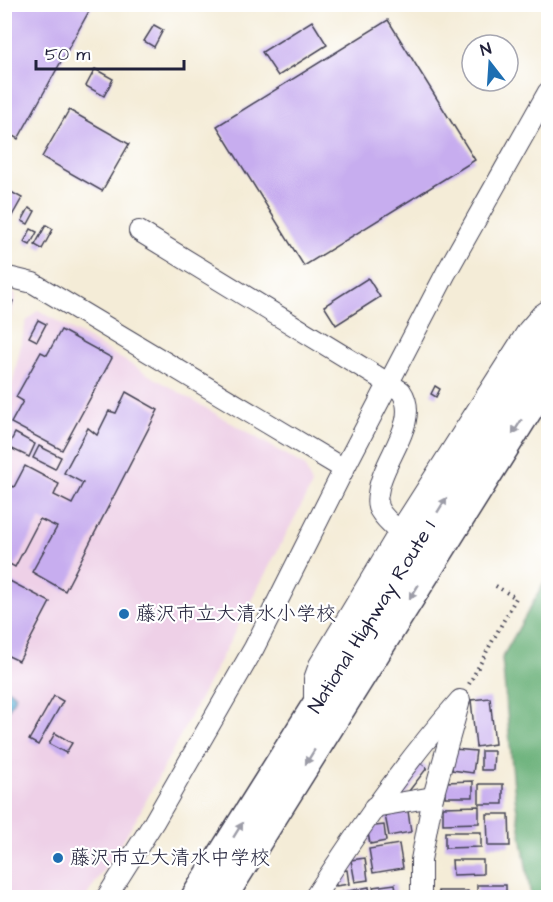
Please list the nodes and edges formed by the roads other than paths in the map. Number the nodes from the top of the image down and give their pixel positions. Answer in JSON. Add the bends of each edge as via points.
{"nodes":[{"id":1,"x":549,"y":92,"type":"edge"},
{"id":2,"x":139,"y":231,"type":"dead end"},
{"id":3,"x":4,"y":276,"type":"edge"},
{"id":4,"x":549,"y":310,"type":"edge"},
{"id":5,"x":549,"y":336,"type":"edge"},
{"id":6,"x":549,"y":378,"type":"edge"},
{"id":7,"x":344,"y":469,"type":"junction"},
{"id":8,"x":399,"y":531,"type":"junction"},
{"id":9,"x":314,"y":709,"type":"junction"},
{"id":10,"x":433,"y":797,"type":"junction"},
{"id":11,"x":374,"y":807,"type":"junction"},
{"id":12,"x":106,"y":897,"type":"edge"},
{"id":13,"x":195,"y":897,"type":"edge"},
{"id":14,"x":222,"y":897,"type":"edge"},
{"id":15,"x":314,"y":897,"type":"edge"},
{"id":16,"x":421,"y":897,"type":"edge"}],
"edges":[{"from":1,"to":7,"type":"street","via":[[446,273]]},
{"from":2,"to":8,"type":"street","via":[[401,391],[407,400],[408,420],[382,475],[376,504]]},
{"from":3,"to":7,"type":"street","via":[[33,283]]},
{"from":4,"to":8,"type":"street","via":[[528,330]]},
{"from":9,"to":5,"type":"highway","name":"National Highway Route 1","one_way":true},
{"from":6,"to":14,"type":"highway","name":"National Highway Route 1","one_way":true},
{"from":7,"to":12,"type":"street","via":[[254,648]]},
{"from":8,"to":9,"type":"street","via":[[319,665],[314,679]]},
{"from":13,"to":9,"type":"highway","name":"National Highway Route 1","one_way":true},
{"from":10,"to":11,"type":"street"},
{"from":10,"to":11,"type":"street","via":[[460,700]]},
{"from":10,"to":16,"type":"street","via":[[421,860]]},
{"from":11,"to":15,"type":"street"}]}
